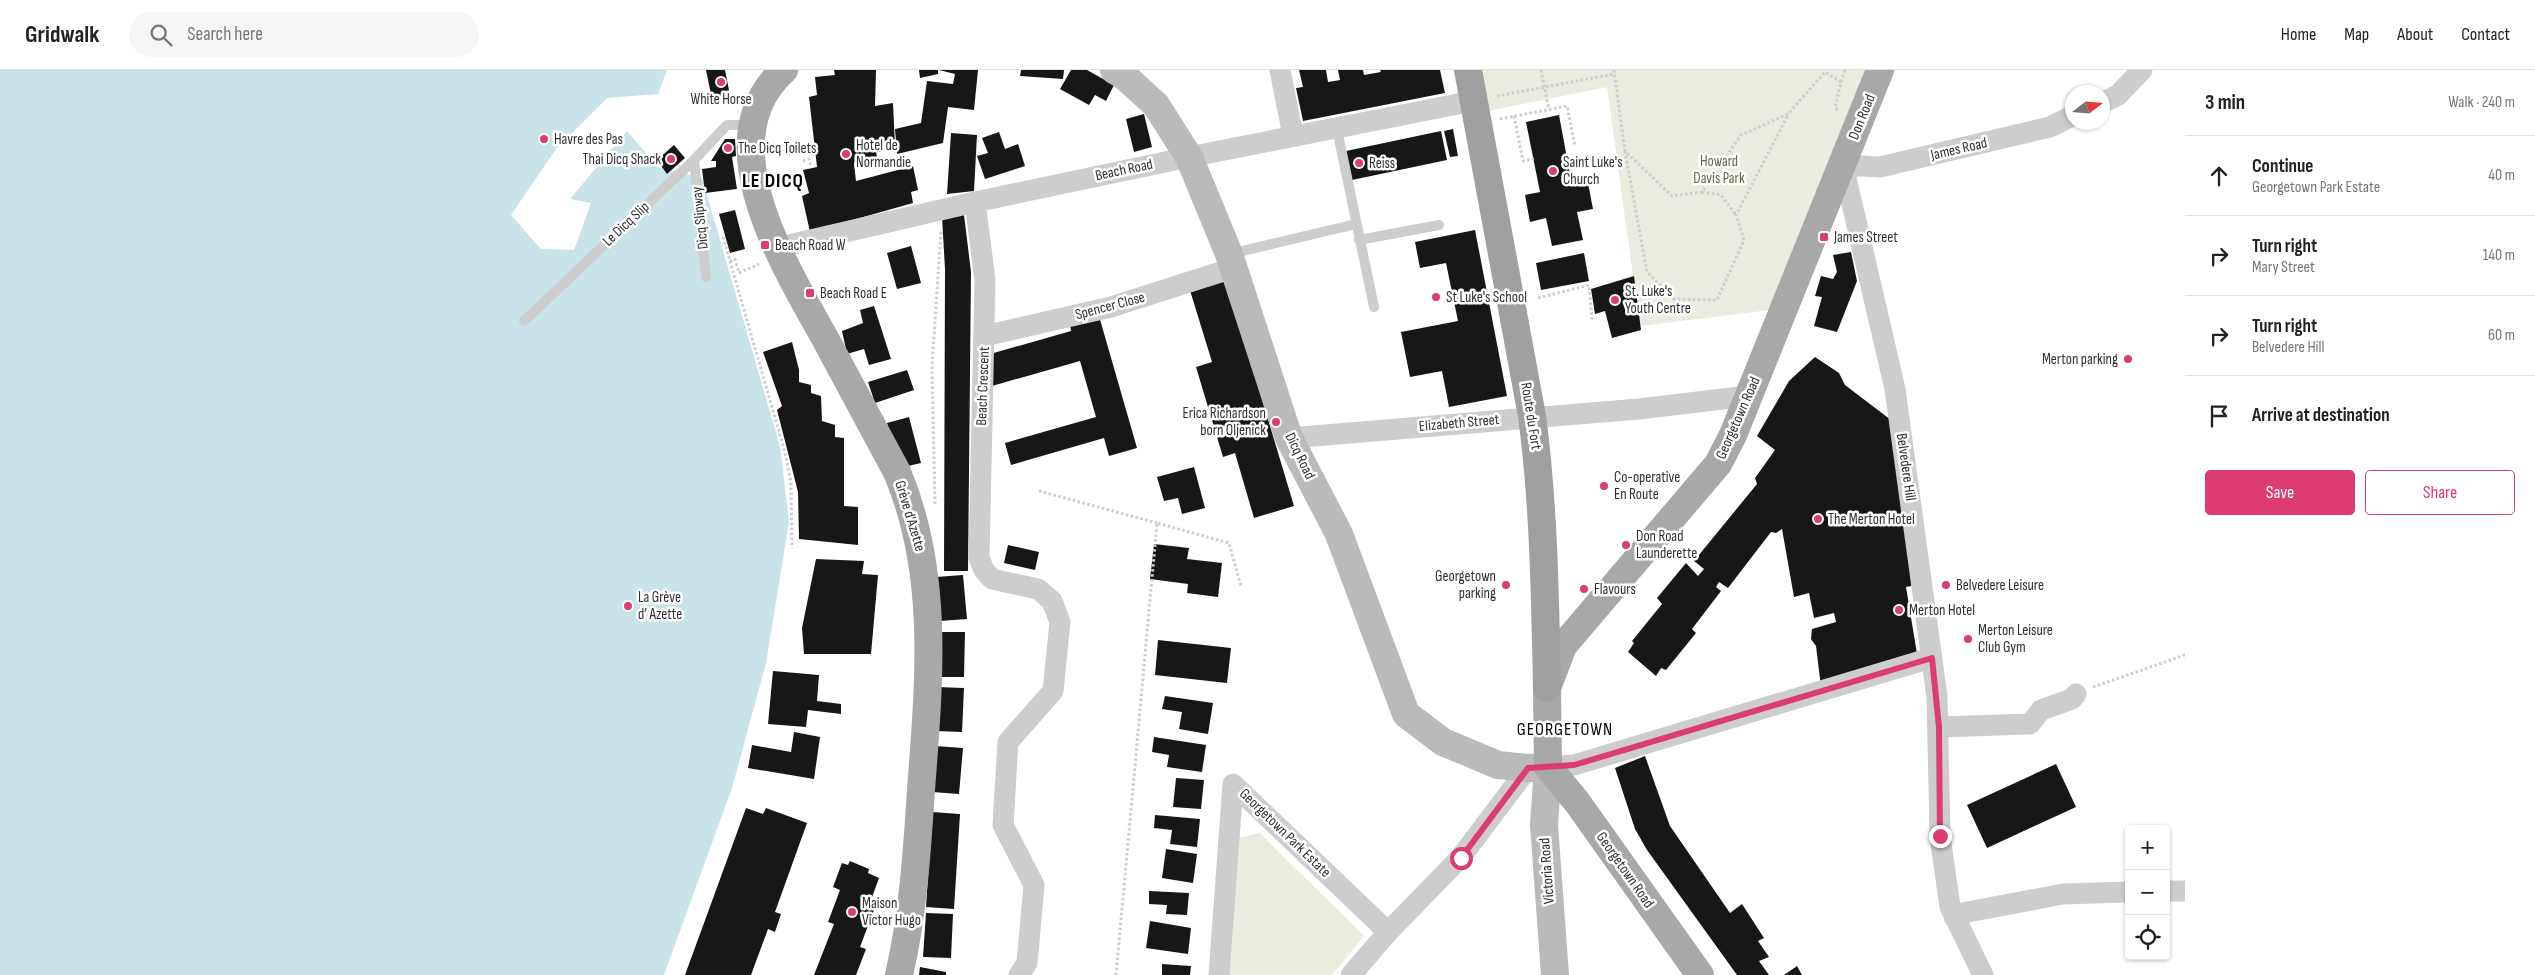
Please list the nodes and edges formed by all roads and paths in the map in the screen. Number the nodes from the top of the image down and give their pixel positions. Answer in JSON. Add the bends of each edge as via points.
{"nodes":[{"id":1,"x":784,"y":70,"type":"edge"},
{"id":2,"x":1114,"y":70,"type":"edge"},
{"id":3,"x":1280,"y":70,"type":"edge"},
{"id":4,"x":1468,"y":70,"type":"edge"},
{"id":5,"x":1541,"y":70,"type":"edge"},
{"id":6,"x":1845,"y":70,"type":"edge"},
{"id":7,"x":1880,"y":70,"type":"edge"},
{"id":8,"x":2142,"y":70,"type":"edge"},
{"id":9,"x":1825,"y":71,"type":"edge"},
{"id":10,"x":1614,"y":72,"type":"edge"},
{"id":11,"x":1841,"y":82,"type":"junction"},
{"id":12,"x":1545,"y":87,"type":"junction"},
{"id":13,"x":2110,"y":98,"type":"edge"},
{"id":14,"x":1473,"y":101,"type":"junction"},
{"id":15,"x":1549,"y":110,"type":"junction"},
{"id":16,"x":1788,"y":114,"type":"junction"},
{"id":17,"x":1514,"y":116,"type":"junction"},
{"id":18,"x":1499,"y":119,"type":"dead end"},
{"id":19,"x":2065,"y":120,"type":"edge"},
{"id":20,"x":1861,"y":121,"type":"junction"},
{"id":21,"x":739,"y":125,"type":"junction"},
{"id":22,"x":1337,"y":129,"type":"junction"},
{"id":23,"x":1293,"y":136,"type":"junction"},
{"id":24,"x":1575,"y":146,"type":"dead end"},
{"id":25,"x":1625,"y":150,"type":"junction"},
{"id":26,"x":1189,"y":157,"type":"junction"},
{"id":27,"x":1534,"y":159,"type":"dead end"},
{"id":28,"x":694,"y":160,"type":"junction"},
{"id":29,"x":803,"y":162,"type":"dead end"},
{"id":30,"x":1843,"y":165,"type":"junction"},
{"id":31,"x":811,"y":168,"type":"dead end"},
{"id":32,"x":1702,"y":192,"type":"junction"},
{"id":33,"x":975,"y":202,"type":"junction"},
{"id":34,"x":940,"y":210,"type":"junction"},
{"id":35,"x":1736,"y":215,"type":"junction"},
{"id":36,"x":1356,"y":224,"type":"junction"},
{"id":37,"x":1439,"y":225,"type":"dead end"},
{"id":38,"x":723,"y":237,"type":"dead end"},
{"id":39,"x":1359,"y":240,"type":"junction"},
{"id":40,"x":778,"y":251,"type":"junction"},
{"id":41,"x":730,"y":261,"type":"junction"},
{"id":42,"x":1231,"y":261,"type":"junction"},
{"id":43,"x":706,"y":277,"type":"dead end"},
{"id":44,"x":1538,"y":298,"type":"dead end"},
{"id":45,"x":1374,"y":307,"type":"dead end"},
{"id":46,"x":1592,"y":320,"type":"dead end"},
{"id":47,"x":524,"y":321,"type":"dead end"},
{"id":48,"x":984,"y":336,"type":"junction"},
{"id":49,"x":1748,"y":396,"type":"junction"},
{"id":50,"x":1532,"y":416,"type":"junction"},
{"id":51,"x":1289,"y":438,"type":"junction"},
{"id":52,"x":1039,"y":491,"type":"dead end"},
{"id":53,"x":935,"y":511,"type":"dead end"},
{"id":54,"x":1157,"y":523,"type":"junction"},
{"id":55,"x":792,"y":548,"type":"dead end"},
{"id":56,"x":1241,"y":586,"type":"dead end"},
{"id":57,"x":2185,"y":654,"type":"edge"},
{"id":58,"x":1932,"y":658,"type":"junction"},
{"id":59,"x":1547,"y":688,"type":"junction"},
{"id":60,"x":2076,"y":694,"type":"joint"},
{"id":61,"x":1939,"y":727,"type":"junction"},
{"id":62,"x":1538,"y":768,"type":"junction"},
{"id":63,"x":2170,"y":891,"type":"edge"},
{"id":64,"x":2185,"y":891,"type":"edge"},
{"id":65,"x":2125,"y":892,"type":"edge"},
{"id":66,"x":1954,"y":917,"type":"junction"},
{"id":67,"x":1388,"y":932,"type":"junction"},
{"id":68,"x":899,"y":975,"type":"edge"},
{"id":69,"x":1019,"y":975,"type":"edge"},
{"id":70,"x":1116,"y":975,"type":"edge"},
{"id":71,"x":1219,"y":975,"type":"edge"},
{"id":72,"x":1351,"y":975,"type":"edge"},
{"id":73,"x":1555,"y":975,"type":"edge"},
{"id":74,"x":1700,"y":975,"type":"edge"},
{"id":75,"x":1983,"y":975,"type":"edge"}],
"edges":[{"from":1,"to":21,"type":"main road","name":"Grève d'Azette"},
{"from":2,"to":26,"type":"main road","name":"Dicq Road","via":[[1156,105]]},
{"from":3,"to":23,"type":"street"},
{"from":4,"to":14,"type":"highway","name":"Route du Fort"},
{"from":5,"to":12,"type":"path"},
{"from":6,"to":11,"type":"path"},
{"from":7,"to":20,"type":"main road","name":"Don Road"},
{"from":8,"to":13,"type":"street","via":[[2118,95]]},
{"from":9,"to":11,"type":"path"},
{"from":9,"to":16,"type":"path"},
{"from":10,"to":12,"type":"path"},
{"from":10,"to":25,"type":"path"},
{"from":11,"to":20,"type":"path","via":[[1836,108]]},
{"from":12,"to":14,"type":"path"},
{"from":12,"to":15,"type":"path"},
{"from":14,"to":22,"type":"street","name":"Beach Road"},
{"from":14,"to":50,"type":"highway","name":"Route du Fort"},
{"from":15,"to":17,"type":"path"},
{"from":15,"to":24,"type":"path","via":[[1567,106]]},
{"from":16,"to":32,"type":"path","via":[[1741,135]]},
{"from":16,"to":35,"type":"path"},
{"from":17,"to":18,"type":"path"},
{"from":17,"to":27,"type":"path","via":[[1522,161]]},
{"from":19,"to":30,"type":"street","name":"James Road","via":[[2050,127],[1880,168]]},
{"from":20,"to":30,"type":"main road","name":"Don Road"},
{"from":21,"to":28,"type":"lane","name":"Le Dicq Slip"},
{"from":21,"to":40,"type":"main road","name":"Grève d'Azette","via":[[751,162],[756,192]]},
{"from":22,"to":23,"type":"street","name":"Beach Road"},
{"from":22,"to":36,"type":"lane"},
{"from":23,"to":26,"type":"street","name":"Beach Road"},
{"from":25,"to":32,"type":"path","via":[[1672,196]]},
{"from":25,"to":35,"type":"path","via":[[1647,272],[1674,299],[1716,300],[1744,240]]},
{"from":26,"to":33,"type":"street","name":"Beach Road"},
{"from":26,"to":42,"type":"main road","name":"Dicq Road"},
{"from":28,"to":43,"type":"lane","name":"Dicq Slipway"},
{"from":28,"to":47,"type":"lane","name":"Le Dicq Slip"},
{"from":29,"to":31,"type":"path","via":[[809,160]]},
{"from":30,"to":49,"type":"main road","name":"Georgetown Road"},
{"from":30,"to":58,"type":"street","name":"Belvedere Hill","via":[[1895,389]]},
{"from":32,"to":35,"type":"path","via":[[1721,195]]},
{"from":33,"to":34,"type":"street","name":"Beach Road"},
{"from":33,"to":48,"type":"street","name":"Beach Crescent","via":[[986,280]]},
{"from":34,"to":40,"type":"street","name":"Beach Road"},
{"from":34,"to":53,"type":"path","via":[[942,220],[932,366]]},
{"from":36,"to":39,"type":"lane"},
{"from":36,"to":42,"type":"lane"},
{"from":37,"to":39,"type":"lane"},
{"from":38,"to":41,"type":"path"},
{"from":39,"to":45,"type":"lane"},
{"from":40,"to":41,"type":"path","via":[[739,273],[735,259]]},
{"from":40,"to":68,"type":"main road","name":"Grève d'Azette","via":[[897,472],[908,498],[924,563],[930,664],[910,917]]},
{"from":41,"to":55,"type":"path","via":[[785,452],[791,482]]},
{"from":42,"to":48,"type":"street","name":"Spencer Close","via":[[1112,307]]},
{"from":42,"to":51,"type":"main road","name":"Dicq Road"},
{"from":44,"to":46,"type":"path","via":[[1589,285]]},
{"from":48,"to":69,"type":"street","name":"Beach Crescent","via":[[979,558],[992,579],[1038,590],[1052,601],[1060,622],[1053,691],[1008,742],[1003,825],[1034,885],[1027,963]]},
{"from":49,"to":50,"type":"street","name":"Elizabeth Street"},
{"from":49,"to":59,"type":"main road","name":"Georgetown Road","via":[[1718,464],[1563,646]]},
{"from":50,"to":51,"type":"street","name":"Elizabeth Street"},
{"from":50,"to":59,"type":"highway","name":"Route du Fort","via":[[1542,509]]},
{"from":51,"to":62,"type":"main road","name":"Dicq Road","via":[[1339,534],[1406,714],[1443,742],[1498,765]]},
{"from":52,"to":54,"type":"path"},
{"from":54,"to":56,"type":"path","via":[[1229,543]]},
{"from":54,"to":70,"type":"path"},
{"from":57,"to":60,"type":"path"},
{"from":58,"to":61,"type":"street","name":"Belvedere Hill"},
{"from":58,"to":62,"type":"street","via":[[1574,765]]},
{"from":59,"to":62,"type":"main road","name":"Route du Fort"},
{"from":60,"to":61,"type":"street","via":[[2072,699],[2041,710],[2030,724]]},
{"from":61,"to":66,"type":"street","name":"Belvedere Hill","via":[[1940,836]]},
{"from":62,"to":67,"type":"street","via":[[1461,858]]},
{"from":62,"to":73,"type":"main road","name":"Victoria Road"},
{"from":62,"to":74,"type":"main road","name":"Georgetown Road","via":[[1577,802]]},
{"from":63,"to":64,"type":"street"},
{"from":65,"to":66,"type":"street","via":[[2063,894]]},
{"from":66,"to":75,"type":"street","name":"Belvedere Hill"},
{"from":67,"to":71,"type":"street","name":"Georgetown Park Estate","via":[[1233,784]]},
{"from":67,"to":72,"type":"street"}]}
